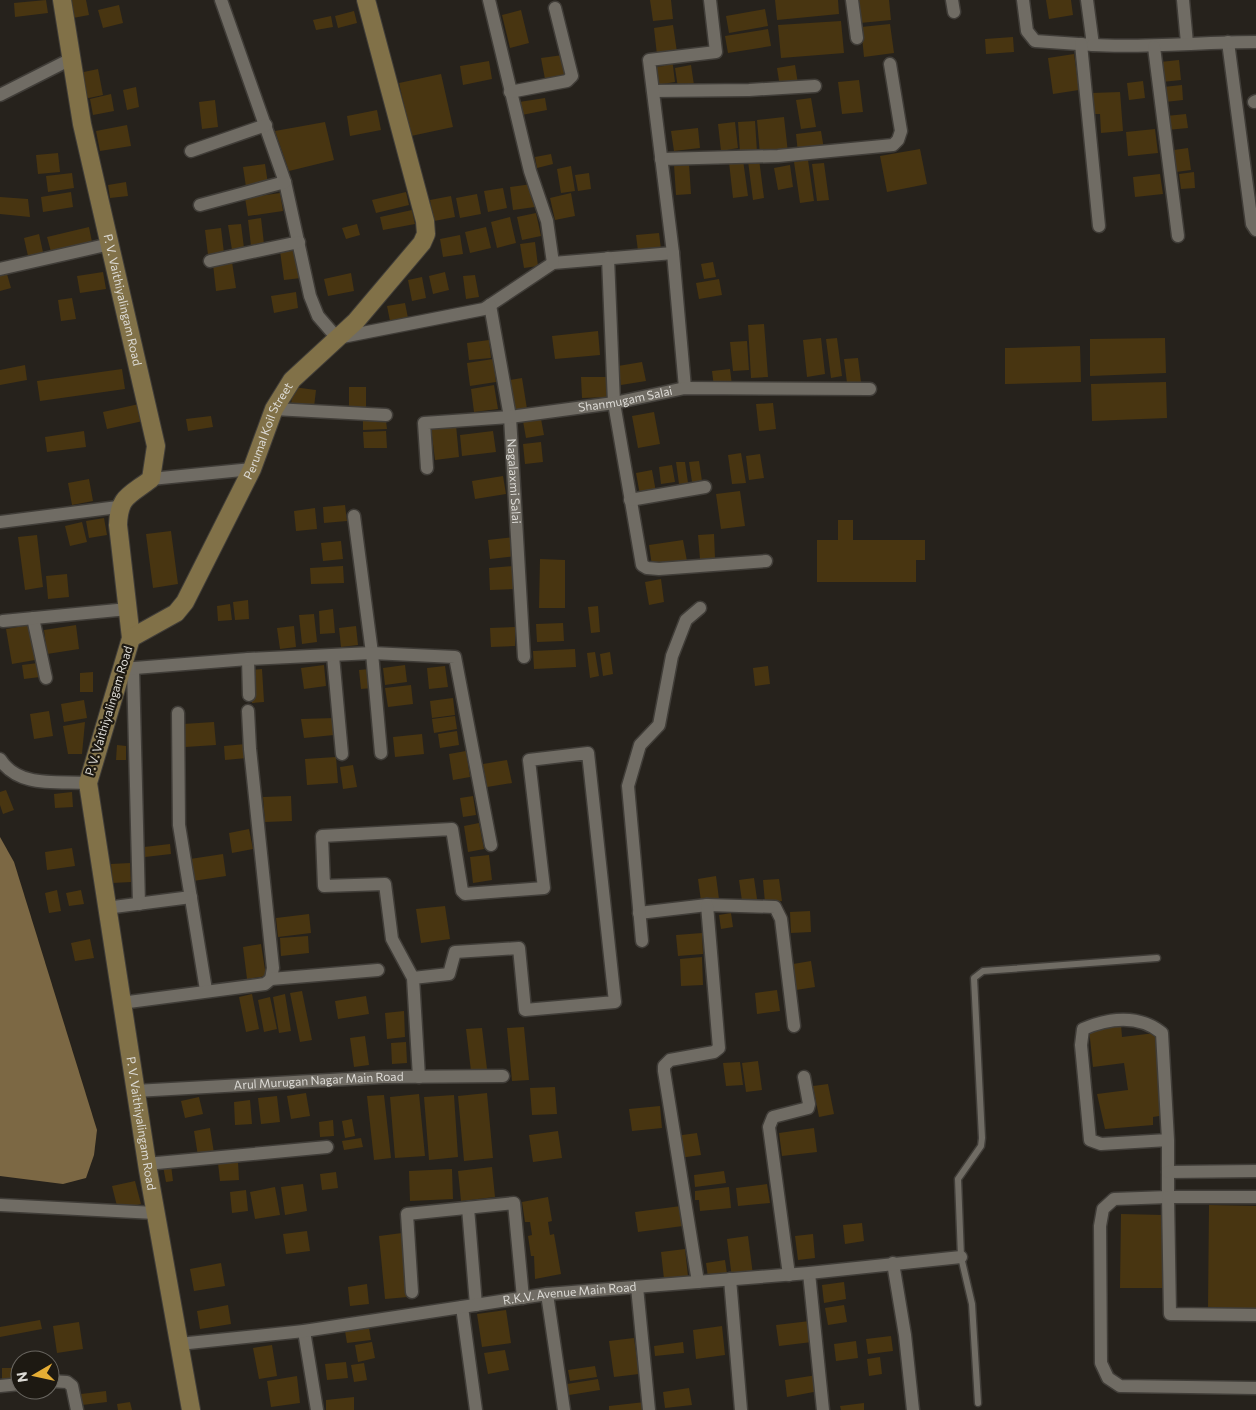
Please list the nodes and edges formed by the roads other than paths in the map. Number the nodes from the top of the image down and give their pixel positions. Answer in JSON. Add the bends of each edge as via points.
{"nodes":[{"id":1,"x":62,"y":0,"type":"edge"},
{"id":2,"x":222,"y":0,"type":"edge"},
{"id":3,"x":366,"y":0,"type":"edge"},
{"id":4,"x":489,"y":0,"type":"edge"},
{"id":5,"x":710,"y":0,"type":"edge"},
{"id":6,"x":852,"y":0,"type":"edge"},
{"id":7,"x":1023,"y":0,"type":"edge"},
{"id":8,"x":1087,"y":0,"type":"edge"},
{"id":9,"x":1182,"y":0,"type":"edge"},
{"id":10,"x":555,"y":8,"type":"dead end"},
{"id":11,"x":857,"y":38,"type":"dead end"},
{"id":12,"x":1228,"y":42,"type":"junction"},
{"id":13,"x":1256,"y":42,"type":"edge"},
{"id":14,"x":1187,"y":44,"type":"junction"},
{"id":15,"x":1087,"y":45,"type":"junction"},
{"id":16,"x":1154,"y":47,"type":"junction"},
{"id":17,"x":71,"y":59,"type":"junction"},
{"id":18,"x":890,"y":64,"type":"dead end"},
{"id":19,"x":815,"y":86,"type":"dead end"},
{"id":20,"x":653,"y":91,"type":"junction"},
{"id":21,"x":510,"y":92,"type":"junction"},
{"id":22,"x":0,"y":95,"type":"edge"},
{"id":23,"x":266,"y":125,"type":"junction"},
{"id":24,"x":191,"y":150,"type":"dead end"},
{"id":25,"x":661,"y":159,"type":"junction"},
{"id":26,"x":285,"y":182,"type":"junction"},
{"id":27,"x":200,"y":205,"type":"dead end"},
{"id":28,"x":1099,"y":226,"type":"dead end"},
{"id":29,"x":1256,"y":230,"type":"edge"},
{"id":30,"x":1178,"y":236,"type":"dead end"},
{"id":31,"x":299,"y":242,"type":"junction"},
{"id":32,"x":110,"y":244,"type":"junction"},
{"id":33,"x":673,"y":253,"type":"junction"},
{"id":34,"x":608,"y":258,"type":"junction"},
{"id":35,"x":210,"y":261,"type":"dead end"},
{"id":36,"x":554,"y":263,"type":"junction"},
{"id":37,"x":0,"y":269,"type":"edge"},
{"id":38,"x":490,"y":305,"type":"junction"},
{"id":39,"x":337,"y":338,"type":"junction"},
{"id":40,"x":685,"y":388,"type":"junction"},
{"id":41,"x":870,"y":389,"type":"dead end"},
{"id":42,"x":614,"y":403,"type":"junction"},
{"id":43,"x":274,"y":409,"type":"junction"},
{"id":44,"x":386,"y":415,"type":"dead end"},
{"id":45,"x":510,"y":417,"type":"junction"},
{"id":46,"x":428,"y":468,"type":"dead end"},
{"id":47,"x":252,"y":469,"type":"junction"},
{"id":48,"x":151,"y":479,"type":"junction"},
{"id":49,"x":705,"y":487,"type":"dead end"},
{"id":50,"x":630,"y":500,"type":"junction"},
{"id":51,"x":118,"y":507,"type":"junction"},
{"id":52,"x":354,"y":516,"type":"dead end"},
{"id":53,"x":0,"y":522,"type":"edge"},
{"id":54,"x":766,"y":561,"type":"dead end"},
{"id":55,"x":700,"y":608,"type":"dead end"},
{"id":56,"x":128,"y":610,"type":"junction"},
{"id":57,"x":33,"y":618,"type":"junction"},
{"id":58,"x":3,"y":621,"type":"dead end"},
{"id":59,"x":131,"y":638,"type":"junction"},
{"id":60,"x":372,"y":653,"type":"junction"},
{"id":61,"x":334,"y":656,"type":"junction"},
{"id":62,"x":524,"y":657,"type":"dead end"},
{"id":63,"x":248,"y":659,"type":"junction"},
{"id":64,"x":128,"y":668,"type":"junction"},
{"id":65,"x":46,"y":678,"type":"dead end"},
{"id":66,"x":249,"y":695,"type":"dead end"},
{"id":67,"x":248,"y":711,"type":"dead end"},
{"id":68,"x":178,"y":714,"type":"dead end"},
{"id":69,"x":381,"y":753,"type":"dead end"},
{"id":70,"x":342,"y":754,"type":"dead end"},
{"id":71,"x":0,"y":759,"type":"edge"},
{"id":72,"x":88,"y":783,"type":"junction"},
{"id":73,"x":490,"y":845,"type":"dead end"},
{"id":74,"x":191,"y":897,"type":"junction"},
{"id":75,"x":139,"y":904,"type":"junction"},
{"id":76,"x":707,"y":905,"type":"junction"},
{"id":77,"x":106,"y":908,"type":"junction"},
{"id":78,"x":639,"y":913,"type":"junction"},
{"id":79,"x":642,"y":941,"type":"dead end"},
{"id":80,"x":1156,"y":958,"type":"dead end"},
{"id":81,"x":378,"y":970,"type":"dead end"},
{"id":82,"x":413,"y":978,"type":"junction"},
{"id":83,"x":271,"y":979,"type":"junction"},
{"id":84,"x":206,"y":990,"type":"junction"},
{"id":85,"x":121,"y":1003,"type":"junction"},
{"id":86,"x":794,"y":1026,"type":"dead end"},
{"id":87,"x":503,"y":1076,"type":"dead end"},
{"id":88,"x":419,"y":1077,"type":"junction"},
{"id":89,"x":804,"y":1077,"type":"dead end"},
{"id":90,"x":135,"y":1091,"type":"junction"},
{"id":91,"x":1168,"y":1140,"type":"junction"},
{"id":92,"x":327,"y":1147,"type":"dead end"},
{"id":93,"x":146,"y":1164,"type":"junction"},
{"id":94,"x":1256,"y":1171,"type":"edge"},
{"id":95,"x":1168,"y":1172,"type":"junction"},
{"id":96,"x":1168,"y":1197,"type":"junction"},
{"id":97,"x":1256,"y":1197,"type":"edge"},
{"id":98,"x":0,"y":1205,"type":"edge"},
{"id":99,"x":468,"y":1208,"type":"junction"},
{"id":100,"x":155,"y":1213,"type":"junction"},
{"id":101,"x":961,"y":1257,"type":"junction"},
{"id":102,"x":893,"y":1263,"type":"junction"},
{"id":103,"x":809,"y":1273,"type":"junction"},
{"id":104,"x":789,"y":1275,"type":"junction"},
{"id":105,"x":730,"y":1279,"type":"junction"},
{"id":106,"x":698,"y":1282,"type":"junction"},
{"id":107,"x":637,"y":1286,"type":"junction"},
{"id":108,"x":412,"y":1292,"type":"dead end"},
{"id":109,"x":547,"y":1294,"type":"junction"},
{"id":110,"x":523,"y":1298,"type":"junction"},
{"id":111,"x":476,"y":1305,"type":"junction"},
{"id":112,"x":462,"y":1307,"type":"junction"},
{"id":113,"x":1256,"y":1315,"type":"edge"},
{"id":114,"x":304,"y":1331,"type":"junction"},
{"id":115,"x":179,"y":1344,"type":"junction"},
{"id":116,"x":60,"y":1382,"type":"edge"},
{"id":117,"x":1256,"y":1388,"type":"edge"},
{"id":118,"x":978,"y":1403,"type":"dead end"},
{"id":119,"x":77,"y":1410,"type":"edge"},
{"id":120,"x":191,"y":1410,"type":"edge"},
{"id":121,"x":317,"y":1410,"type":"edge"},
{"id":122,"x":476,"y":1410,"type":"edge"},
{"id":123,"x":564,"y":1410,"type":"edge"},
{"id":124,"x":649,"y":1410,"type":"edge"},
{"id":125,"x":741,"y":1410,"type":"edge"},
{"id":126,"x":823,"y":1410,"type":"edge"},
{"id":127,"x":913,"y":1410,"type":"edge"}],
"edges":[{"from":1,"to":17,"type":"street","name":"P. V. Vaithiyalingam Road"},
{"from":2,"to":23,"type":"street"},
{"from":3,"to":39,"type":"street","name":"Perumal Koil Street","via":[[426,234],[422,243],[356,321]]},
{"from":4,"to":21,"type":"street"},
{"from":5,"to":20,"type":"street","via":[[716,52],[649,60]]},
{"from":6,"to":11,"type":"street"},
{"from":7,"to":15,"type":"street","via":[[1027,32],[1035,41]]},
{"from":8,"to":15,"type":"street"},
{"from":9,"to":14,"type":"street"},
{"from":10,"to":21,"type":"street","via":[[572,76],[567,81]]},
{"from":12,"to":13,"type":"street"},
{"from":12,"to":14,"type":"street"},
{"from":12,"to":29,"type":"street","via":[[1252,224]]},
{"from":14,"to":16,"type":"street"},
{"from":15,"to":16,"type":"street"},
{"from":15,"to":28,"type":"street"},
{"from":16,"to":30,"type":"street"},
{"from":17,"to":22,"type":"street"},
{"from":17,"to":32,"type":"street","name":"P. V. Vaithiyalingam Road","via":[[82,124]]},
{"from":18,"to":25,"type":"street","via":[[901,131],[893,145],[778,156]]},
{"from":19,"to":20,"type":"street"},
{"from":20,"to":25,"type":"street"},
{"from":21,"to":36,"type":"street","via":[[546,221]]},
{"from":23,"to":24,"type":"street"},
{"from":23,"to":26,"type":"street"},
{"from":25,"to":33,"type":"street"},
{"from":26,"to":27,"type":"street"},
{"from":26,"to":31,"type":"street"},
{"from":31,"to":35,"type":"street"},
{"from":31,"to":39,"type":"street","via":[[318,316]]},
{"from":32,"to":37,"type":"street"},
{"from":32,"to":48,"type":"street","name":"P. V. Vaithiyalingam Road","via":[[156,446]]},
{"from":33,"to":34,"type":"street"},
{"from":33,"to":40,"type":"street"},
{"from":34,"to":36,"type":"street"},
{"from":34,"to":42,"type":"street"},
{"from":36,"to":38,"type":"street"},
{"from":38,"to":39,"type":"street","via":[[484,309]]},
{"from":38,"to":45,"type":"street","name":"Nagalaxmi Salai"},
{"from":39,"to":43,"type":"street","name":"Perumal Koil Street","via":[[292,380]]},
{"from":40,"to":41,"type":"street","name":"Shanmugam Salai"},
{"from":40,"to":42,"type":"street","name":"Shanmugam Salai"},
{"from":42,"to":45,"type":"street","name":"Shanmugam Salai"},
{"from":42,"to":50,"type":"street"},
{"from":43,"to":44,"type":"street"},
{"from":43,"to":47,"type":"street","name":"Perumal Koil Street"},
{"from":45,"to":46,"type":"street","name":"Shanmugam Salai","via":[[424,423]]},
{"from":45,"to":62,"type":"street","name":"Nagalaxmi Salai"},
{"from":47,"to":48,"type":"street"},
{"from":47,"to":59,"type":"street","name":"Perumal Koil Street","via":[[182,608]]},
{"from":48,"to":51,"type":"street"},
{"from":49,"to":50,"type":"street"},
{"from":50,"to":54,"type":"street","via":[[639,558],[647,568]]},
{"from":51,"to":53,"type":"street"},
{"from":51,"to":56,"type":"street","name":"P. V. Vaithiyalingam Road"},
{"from":52,"to":60,"type":"street"},
{"from":55,"to":78,"type":"street","via":[[686,620],[672,656],[659,725],[640,745],[628,786]]},
{"from":56,"to":57,"type":"street"},
{"from":56,"to":59,"type":"street","name":"P. V. Vaithiyalingam Road"},
{"from":57,"to":58,"type":"street"},
{"from":57,"to":65,"type":"street"},
{"from":59,"to":64,"type":"street","name":"P. V. Vaithiyalingam Road"},
{"from":60,"to":61,"type":"street"},
{"from":60,"to":69,"type":"street"},
{"from":60,"to":73,"type":"street","via":[[455,657]]},
{"from":61,"to":63,"type":"street"},
{"from":61,"to":70,"type":"street"},
{"from":63,"to":64,"type":"street"},
{"from":63,"to":66,"type":"street"},
{"from":64,"to":72,"type":"street","name":"P. V. Vaithiyalingam Road"},
{"from":64,"to":75,"type":"street"},
{"from":67,"to":83,"type":"street","via":[[273,968]]},
{"from":68,"to":74,"type":"street","via":[[180,825]]},
{"from":71,"to":72,"type":"street","via":[[6,770],[26,780]]},
{"from":72,"to":77,"type":"street","name":"P. V. Vaithiyalingam Road"},
{"from":74,"to":75,"type":"street"},
{"from":74,"to":84,"type":"street"},
{"from":75,"to":77,"type":"street"},
{"from":76,"to":78,"type":"street"},
{"from":76,"to":86,"type":"street","via":[[769,905],[778,910]]},
{"from":76,"to":106,"type":"street","via":[[718,1048],[714,1052],[670,1060],[664,1066]]},
{"from":77,"to":85,"type":"street","name":"P. V. Vaithiyalingam Road"},
{"from":78,"to":79,"type":"street"},
{"from":80,"to":101,"type":"lane","via":[[983,971],[974,978],[982,1138],[981,1146],[958,1179]]},
{"from":81,"to":83,"type":"street"},
{"from":82,"to":82,"type":"street","via":[[392,939],[385,884],[324,886],[322,836],[452,829],[465,894],[544,888],[529,760],[588,753],[615,1002],[525,1010],[519,948],[454,952],[449,974]]},
{"from":82,"to":88,"type":"street"},
{"from":83,"to":84,"type":"street","via":[[265,984]]},
{"from":84,"to":85,"type":"street"},
{"from":85,"to":90,"type":"street","name":"P. V. Vaithiyalingam Road"},
{"from":87,"to":88,"type":"street","name":"Arul Murugan Nagar Main Road"},
{"from":88,"to":90,"type":"street","name":"Arul Murugan Nagar Main Road"},
{"from":89,"to":104,"type":"street","via":[[808,1108],[773,1117],[769,1127]]},
{"from":90,"to":93,"type":"street","name":"P. V. Vaithiyalingam Road"},
{"from":91,"to":91,"type":"street","via":[[1101,1144],[1090,1140],[1082,1029],[1096,1023],[1137,1019],[1162,1033]]},
{"from":91,"to":95,"type":"street"},
{"from":92,"to":93,"type":"street"},
{"from":93,"to":100,"type":"street","name":"P. V. Vaithiyalingam Road"},
{"from":94,"to":95,"type":"street"},
{"from":95,"to":96,"type":"street"},
{"from":96,"to":97,"type":"street"},
{"from":96,"to":113,"type":"street","via":[[1170,1314]]},
{"from":96,"to":117,"type":"street","via":[[1114,1199],[1103,1209],[1100,1226],[1101,1363],[1108,1378],[1120,1386]]},
{"from":98,"to":100,"type":"street"},
{"from":99,"to":108,"type":"street","via":[[407,1214]]},
{"from":99,"to":110,"type":"street","via":[[514,1203]]},
{"from":99,"to":111,"type":"street"},
{"from":100,"to":115,"type":"street","name":"P. V. Vaithiyalingam Road"},
{"from":101,"to":102,"type":"street","name":"R.K.V. Avenue Main Road"},
{"from":101,"to":118,"type":"lane","via":[[972,1304]]},
{"from":102,"to":103,"type":"street","name":"R.K.V. Avenue Main Road"},
{"from":102,"to":127,"type":"street"},
{"from":103,"to":104,"type":"street","name":"R.K.V. Avenue Main Road"},
{"from":103,"to":126,"type":"street"},
{"from":104,"to":105,"type":"street","name":"R.K.V. Avenue Main Road"},
{"from":105,"to":106,"type":"street","name":"R.K.V. Avenue Main Road"},
{"from":105,"to":125,"type":"street"},
{"from":106,"to":107,"type":"street","name":"R.K.V. Avenue Main Road"},
{"from":107,"to":109,"type":"street","name":"R.K.V. Avenue Main Road"},
{"from":107,"to":124,"type":"street"},
{"from":109,"to":110,"type":"street","name":"R.K.V. Avenue Main Road"},
{"from":109,"to":123,"type":"street"},
{"from":110,"to":111,"type":"street","name":"R.K.V. Avenue Main Road"},
{"from":111,"to":112,"type":"street","name":"R.K.V. Avenue Main Road"},
{"from":112,"to":114,"type":"street","name":"R.K.V. Avenue Main Road"},
{"from":112,"to":122,"type":"street"},
{"from":114,"to":115,"type":"street","name":"R.K.V. Avenue Main Road"},
{"from":114,"to":121,"type":"street"},
{"from":115,"to":120,"type":"street","name":"P. V. Vaithiyalingam Road"},
{"from":116,"to":119,"type":"street","via":[[72,1386]]}]}
